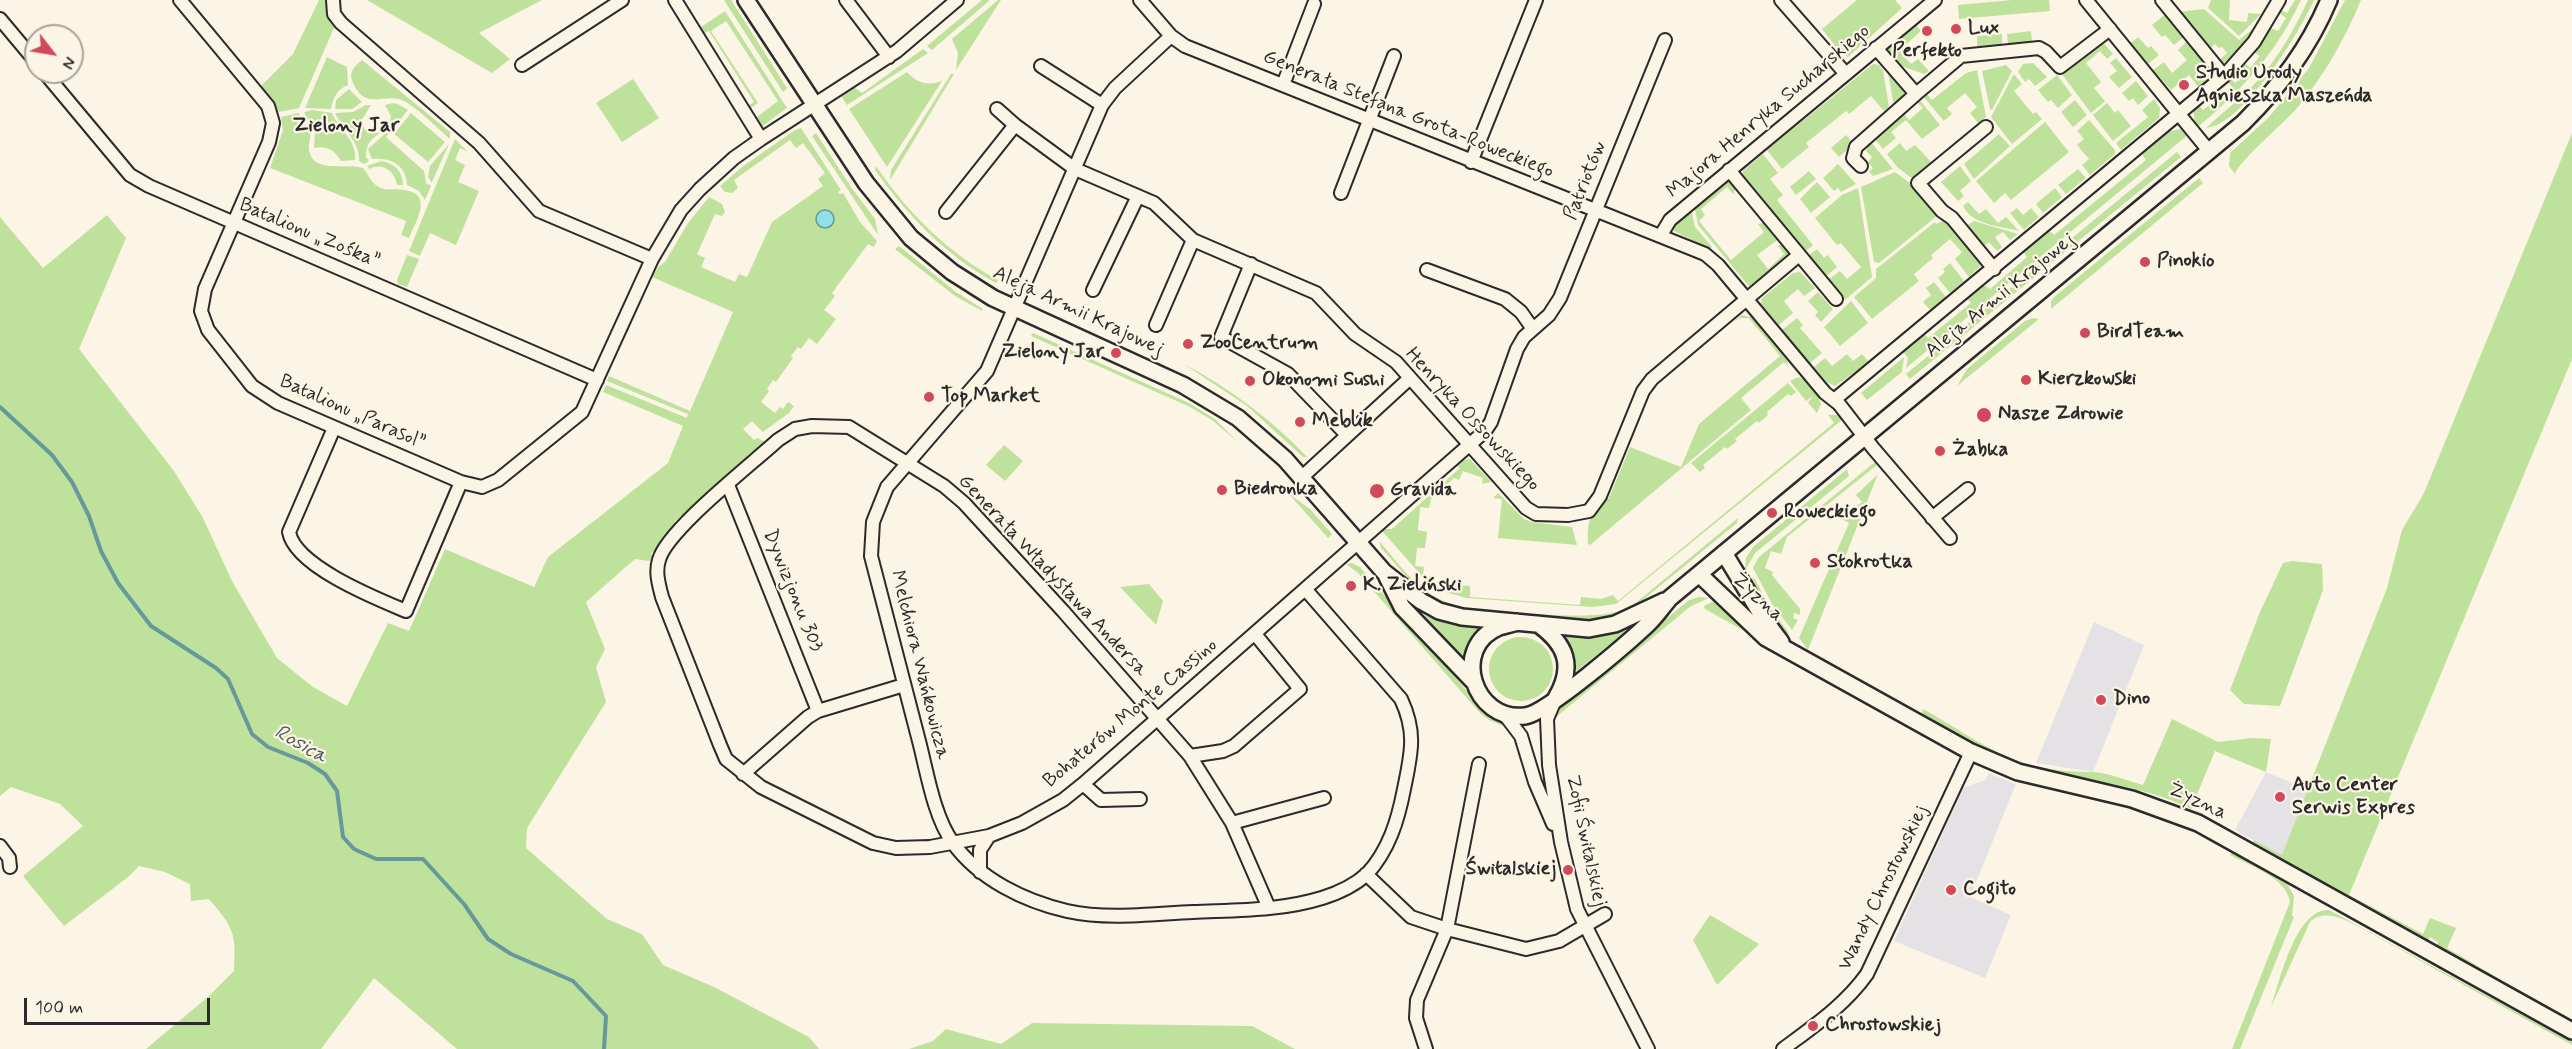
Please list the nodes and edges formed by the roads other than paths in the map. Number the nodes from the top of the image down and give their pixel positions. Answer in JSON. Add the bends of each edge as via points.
{"nodes":[{"id":1,"x":180,"y":0,"type":"edge"},
{"id":2,"x":333,"y":0,"type":"edge"},
{"id":3,"x":622,"y":0,"type":"edge"},
{"id":4,"x":675,"y":0,"type":"edge"},
{"id":5,"x":746,"y":0,"type":"edge"},
{"id":6,"x":846,"y":0,"type":"edge"},
{"id":7,"x":957,"y":0,"type":"edge"},
{"id":8,"x":1140,"y":0,"type":"edge"},
{"id":9,"x":1536,"y":0,"type":"edge"},
{"id":10,"x":1781,"y":0,"type":"edge"},
{"id":11,"x":1935,"y":0,"type":"edge"},
{"id":12,"x":2086,"y":0,"type":"edge"},
{"id":13,"x":2162,"y":0,"type":"edge"},
{"id":14,"x":2279,"y":0,"type":"edge"},
{"id":15,"x":2329,"y":0,"type":"edge"},
{"id":16,"x":1314,"y":4,"type":"dead end"},
{"id":17,"x":0,"y":19,"type":"edge"},
{"id":18,"x":2110,"y":29,"type":"junction"},
{"id":19,"x":1171,"y":36,"type":"junction"},
{"id":20,"x":1665,"y":40,"type":"dead end"},
{"id":21,"x":24,"y":48,"type":"edge"},
{"id":22,"x":1876,"y":48,"type":"junction"},
{"id":23,"x":1394,"y":56,"type":"dead end"},
{"id":24,"x":889,"y":57,"type":"junction"},
{"id":25,"x":522,"y":65,"type":"dead end"},
{"id":26,"x":1041,"y":66,"type":"dead end"},
{"id":27,"x":1846,"y":74,"type":"junction"},
{"id":28,"x":2224,"y":76,"type":"junction"},
{"id":29,"x":54,"y":84,"type":"edge"},
{"id":30,"x":1283,"y":85,"type":"junction"},
{"id":31,"x":1916,"y":94,"type":"junction"},
{"id":32,"x":815,"y":104,"type":"junction"},
{"id":33,"x":1102,"y":105,"type":"junction"},
{"id":34,"x":996,"y":109,"type":"dead end"},
{"id":35,"x":2178,"y":113,"type":"junction"},
{"id":36,"x":1368,"y":120,"type":"junction"},
{"id":37,"x":1015,"y":125,"type":"junction"},
{"id":38,"x":1986,"y":127,"type":"dead end"},
{"id":39,"x":761,"y":139,"type":"junction"},
{"id":40,"x":2209,"y":151,"type":"junction"},
{"id":41,"x":1471,"y":162,"type":"junction"},
{"id":42,"x":1861,"y":166,"type":"dead end"},
{"id":43,"x":1075,"y":169,"type":"junction"},
{"id":44,"x":1729,"y":170,"type":"junction"},
{"id":45,"x":1341,"y":193,"type":"dead end"},
{"id":46,"x":1138,"y":196,"type":"junction"},
{"id":47,"x":1595,"y":210,"type":"junction"},
{"id":48,"x":946,"y":212,"type":"dead end"},
{"id":49,"x":234,"y":222,"type":"junction"},
{"id":50,"x":1661,"y":235,"type":"junction"},
{"id":51,"x":1193,"y":240,"type":"junction"},
{"id":52,"x":1799,"y":255,"type":"junction"},
{"id":53,"x":652,"y":259,"type":"junction"},
{"id":54,"x":1251,"y":264,"type":"junction"},
{"id":55,"x":1994,"y":269,"type":"junction"},
{"id":56,"x":1427,"y":270,"type":"dead end"},
{"id":57,"x":1093,"y":290,"type":"dead end"},
{"id":58,"x":1836,"y":299,"type":"dead end"},
{"id":59,"x":1747,"y":300,"type":"junction"},
{"id":60,"x":1014,"y":309,"type":"junction"},
{"id":61,"x":1155,"y":325,"type":"dead end"},
{"id":62,"x":1533,"y":329,"type":"junction"},
{"id":63,"x":1410,"y":378,"type":"junction"},
{"id":64,"x":597,"y":380,"type":"junction"},
{"id":65,"x":1834,"y":400,"type":"junction"},
{"id":66,"x":334,"y":428,"type":"junction"},
{"id":67,"x":1347,"y":435,"type":"junction"},
{"id":68,"x":1864,"y":436,"type":"junction"},
{"id":69,"x":1469,"y":446,"type":"junction"},
{"id":70,"x":907,"y":463,"type":"junction"},
{"id":71,"x":1302,"y":477,"type":"junction"},
{"id":72,"x":461,"y":482,"type":"junction"},
{"id":73,"x":728,"y":485,"type":"junction"},
{"id":74,"x":1968,"y":489,"type":"dead end"},
{"id":75,"x":1932,"y":518,"type":"junction"},
{"id":76,"x":1950,"y":538,"type":"dead end"},
{"id":77,"x":1359,"y":544,"type":"junction"},
{"id":78,"x":1724,"y":553,"type":"junction"},
{"id":79,"x":1384,"y":572,"type":"junction"},
{"id":80,"x":1699,"y":574,"type":"junction"},
{"id":81,"x":1306,"y":590,"type":"junction"},
{"id":82,"x":1670,"y":598,"type":"junction"},
{"id":83,"x":1517,"y":622,"type":"junction"},
{"id":84,"x":1538,"y":624,"type":"junction"},
{"id":85,"x":1255,"y":634,"type":"junction"},
{"id":86,"x":1789,"y":651,"type":"junction"},
{"id":87,"x":1473,"y":681,"type":"junction"},
{"id":88,"x":904,"y":685,"type":"junction"},
{"id":89,"x":1555,"y":700,"type":"junction"},
{"id":90,"x":818,"y":711,"type":"junction"},
{"id":91,"x":1505,"y":715,"type":"junction"},
{"id":92,"x":1156,"y":721,"type":"junction"},
{"id":93,"x":1971,"y":752,"type":"junction"},
{"id":94,"x":1190,"y":756,"type":"junction"},
{"id":95,"x":1479,"y":764,"type":"dead end"},
{"id":96,"x":743,"y":774,"type":"junction"},
{"id":97,"x":1083,"y":784,"type":"junction"},
{"id":98,"x":1324,"y":798,"type":"dead end"},
{"id":99,"x":1140,"y":799,"type":"dead end"},
{"id":100,"x":1232,"y":823,"type":"junction"},
{"id":101,"x":989,"y":836,"type":"junction"},
{"id":102,"x":1561,"y":842,"type":"junction"},
{"id":103,"x":953,"y":843,"type":"junction"},
{"id":104,"x":0,"y":846,"type":"edge"},
{"id":105,"x":10,"y":867,"type":"dead end"},
{"id":106,"x":980,"y":872,"type":"junction"},
{"id":107,"x":1366,"y":874,"type":"junction"},
{"id":108,"x":1269,"y":908,"type":"junction"},
{"id":109,"x":1605,"y":914,"type":"dead end"},
{"id":110,"x":1584,"y":926,"type":"junction"},
{"id":111,"x":1447,"y":929,"type":"junction"},
{"id":112,"x":2572,"y":1031,"type":"edge"},
{"id":113,"x":1426,"y":1049,"type":"edge"},
{"id":114,"x":1648,"y":1049,"type":"edge"},
{"id":115,"x":1783,"y":1049,"type":"edge"}],
"edges":[{"from":1,"to":49,"type":"street","name":"Batalionu „Parasol”","via":[[268,106],[273,123],[269,142]]},
{"from":2,"to":53,"type":"street","via":[[334,14],[341,23],[479,144],[539,211]]},
{"from":3,"to":25,"type":"street"},
{"from":4,"to":39,"type":"street"},
{"from":5,"to":32,"type":"street","name":"Aleja Armii Krajowej"},
{"from":6,"to":24,"type":"street"},
{"from":7,"to":24,"type":"street","name":"Batalionu „Parasol”"},
{"from":8,"to":19,"type":"street","name":"Generała Stefana Grota-Roweckiego"},
{"from":9,"to":41,"type":"street"},
{"from":10,"to":27,"type":"street"},
{"from":11,"to":22,"type":"street","name":"Majora Henryka Sucharskiego"},
{"from":12,"to":18,"type":"street"},
{"from":13,"to":28,"type":"street"},
{"from":14,"to":28,"type":"street","via":[[2254,42]]},
{"from":15,"to":40,"type":"street","name":"Aleja Armii Krajowej","via":[[2290,71],[2255,110]]},
{"from":16,"to":30,"type":"street"},
{"from":17,"to":21,"type":"street"},
{"from":18,"to":31,"type":"street","via":[[2060,68],[2039,48],[1961,56]]},
{"from":18,"to":35,"type":"street"},
{"from":19,"to":30,"type":"street","name":"Generała Stefana Grota-Roweckiego","via":[[1185,46]]},
{"from":19,"to":33,"type":"street","via":[[1114,88]]},
{"from":20,"to":47,"type":"street","name":"Patriotów"},
{"from":22,"to":27,"type":"street","name":"Majora Henryka Sucharskiego"},
{"from":22,"to":31,"type":"street"},
{"from":23,"to":36,"type":"street"},
{"from":24,"to":32,"type":"street","name":"Batalionu „Parasol”"},
{"from":26,"to":33,"type":"street"},
{"from":27,"to":44,"type":"street","name":"Majora Henryka Sucharskiego"},
{"from":28,"to":35,"type":"street"},
{"from":29,"to":49,"type":"street","name":"Batalionu „Zośka”","via":[[130,175]]},
{"from":30,"to":36,"type":"street","name":"Generała Stefana Grota-Roweckiego"},
{"from":31,"to":42,"type":"street","via":[[1856,147],[1853,158]]},
{"from":32,"to":39,"type":"street","name":"Batalionu „Parasol”"},
{"from":32,"to":60,"type":"street","name":"Aleja Armii Krajowej","via":[[866,183],[912,238],[962,279]]},
{"from":33,"to":43,"type":"street"},
{"from":34,"to":37,"type":"street","name":"Henryka Ossowskiego"},
{"from":35,"to":40,"type":"street"},
{"from":35,"to":55,"type":"street"},
{"from":36,"to":41,"type":"street","name":"Generała Stefana Grota-Roweckiego"},
{"from":36,"to":45,"type":"street"},
{"from":37,"to":43,"type":"street","name":"Henryka Ossowskiego"},
{"from":37,"to":48,"type":"street"},
{"from":38,"to":55,"type":"street","via":[[1918,183]]},
{"from":39,"to":53,"type":"street","name":"Batalionu „Parasol”","via":[[700,189],[681,210]]},
{"from":40,"to":68,"type":"street","name":"Aleja Armii Krajowej"},
{"from":41,"to":47,"type":"street","name":"Generała Stefana Grota-Roweckiego"},
{"from":43,"to":46,"type":"street","name":"Henryka Ossowskiego"},
{"from":43,"to":60,"type":"street"},
{"from":44,"to":50,"type":"street","name":"Majora Henryka Sucharskiego","via":[[1668,222]]},
{"from":44,"to":52,"type":"street"},
{"from":46,"to":51,"type":"street","name":"Henryka Ossowskiego","via":[[1154,203]]},
{"from":46,"to":57,"type":"street"},
{"from":47,"to":50,"type":"street","name":"Generała Stefana Grota-Roweckiego"},
{"from":47,"to":62,"type":"street","name":"Patriotów","via":[[1560,298],[1550,315]]},
{"from":49,"to":64,"type":"street","name":"Batalionu „Zośka”"},
{"from":49,"to":66,"type":"street","name":"Batalionu „Parasol”","via":[[205,289],[201,311],[208,330],[252,386],[278,403]]},
{"from":50,"to":59,"type":"street","name":"Generała Stefana Grota-Roweckiego","via":[[1706,254]]},
{"from":51,"to":54,"type":"street","name":"Henryka Ossowskiego"},
{"from":51,"to":61,"type":"street"},
{"from":52,"to":58,"type":"street"},
{"from":52,"to":59,"type":"street"},
{"from":53,"to":64,"type":"street","name":"Batalionu „Parasol”"},
{"from":54,"to":63,"type":"street","name":"Henryka Ossowskiego","via":[[1316,293],[1354,334],[1395,362]]},
{"from":54,"to":67,"type":"street","via":[[1221,337],[1288,374]]},
{"from":55,"to":65,"type":"street"},
{"from":56,"to":62,"type":"street","via":[[1505,299]]},
{"from":59,"to":65,"type":"street","name":"Generała Stefana Grota-Roweckiego"},
{"from":59,"to":69,"type":"street","name":"Henryka Ossowskiego","via":[[1647,385],[1600,496],[1589,511],[1536,514],[1506,488]]},
{"from":60,"to":70,"type":"street","name":"Melchiora Wańkowicza","via":[[987,371]]},
{"from":60,"to":71,"type":"street","name":"Aleja Armii Krajowej","via":[[1204,396],[1251,427]]},
{"from":62,"to":69,"type":"street","name":"Patriotów","via":[[1517,349],[1491,422]]},
{"from":63,"to":67,"type":"street"},
{"from":63,"to":69,"type":"street","name":"Henryka Ossowskiego"},
{"from":64,"to":72,"type":"street","name":"Batalionu „Parasol”","via":[[577,418],[498,480],[482,487]]},
{"from":65,"to":68,"type":"street","name":"Generała Stefana Grota-Roweckiego"},
{"from":66,"to":72,"type":"street","name":"Batalionu „Parasol”"},
{"from":66,"to":72,"type":"street","via":[[289,532],[290,540],[318,566],[351,587],[406,611]]},
{"from":67,"to":71,"type":"street"},
{"from":68,"to":75,"type":"street","name":"Generała Stefana Grota-Roweckiego"},
{"from":68,"to":78,"type":"street","name":"Aleja Armii Krajowej"},
{"from":69,"to":77,"type":"street","name":"Patriotów"},
{"from":70,"to":73,"type":"street","name":"Bohaterów Monte Cassino","via":[[849,427],[812,426],[795,429],[778,440]]},
{"from":70,"to":88,"type":"street","name":"Melchiora Wańkowicza","via":[[882,497],[871,538],[871,556]]},
{"from":70,"to":92,"type":"street","name":"Generała Władysława Andersa","via":[[964,502]]},
{"from":71,"to":77,"type":"street","name":"Aleja Armii Krajowej"},
{"from":73,"to":90,"type":"street","name":"Dywizjonu 303"},
{"from":73,"to":96,"type":"street","name":"Bohaterów Monte Cassino","via":[[670,539],[660,555],[657,575],[662,597],[726,759]]},
{"from":74,"to":75,"type":"street"},
{"from":75,"to":76,"type":"street","name":"Generała Stefana Grota-Roweckiego"},
{"from":77,"to":79,"type":"street","name":"Aleja Armii Krajowej"},
{"from":77,"to":81,"type":"street","name":"Bohaterów Monte Cassino"},
{"from":78,"to":80,"type":"street","name":"Aleja Armii Krajowej"},
{"from":78,"to":86,"type":"street","name":"Żyzna","via":[[1766,622]]},
{"from":79,"to":83,"type":"street","name":"Aleja Armii Krajowej","via":[[1421,602],[1439,611]]},
{"from":79,"to":87,"type":"street","name":"Aleja Armii Krajowej","via":[[1402,607]]},
{"from":80,"to":82,"type":"street","name":"Aleja Armii Krajowej"},
{"from":80,"to":86,"type":"street","name":"Żyzna","via":[[1761,634]]},
{"from":81,"to":85,"type":"street","name":"Bohaterów Monte Cassino"},
{"from":81,"to":107,"type":"street","name":"Melchiora Wańkowicza","via":[[1390,685],[1409,716],[1412,744],[1396,825]]},
{"from":82,"to":84,"type":"street","name":"Aleja Armii Krajowej","via":[[1631,618],[1600,628]]},
{"from":82,"to":89,"type":"street","name":"Aleja Armii Krajowej","via":[[1626,644]]},
{"from":83,"to":84,"type":"street","name":"Aleja Armii Krajowej"},
{"from":83,"to":87,"type":"street","via":[[1499,627],[1481,643],[1472,662]]},
{"from":84,"to":89,"type":"street","via":[[1556,638],[1565,656],[1566,677]]},
{"from":85,"to":92,"type":"street","name":"Bohaterów Monte Cassino"},
{"from":85,"to":94,"type":"street","via":[[1300,689],[1234,746]]},
{"from":86,"to":93,"type":"street","name":"Żyzna"},
{"from":87,"to":91,"type":"street","via":[[1486,703]]},
{"from":88,"to":90,"type":"street"},
{"from":88,"to":103,"type":"street","name":"Melchiora Wańkowicza","via":[[929,782]]},
{"from":89,"to":91,"type":"street","via":[[1527,716]]},
{"from":89,"to":102,"type":"street","name":"Zofii Świtalskiej","via":[[1547,731]]},
{"from":90,"to":96,"type":"street"},
{"from":91,"to":102,"type":"street","via":[[1521,736],[1535,782]]},
{"from":92,"to":94,"type":"street","name":"Generała Władysława Andersa"},
{"from":92,"to":97,"type":"street","name":"Bohaterów Monte Cassino"},
{"from":93,"to":112,"type":"street","name":"Żyzna","via":[[2018,772],[2132,798],[2198,823]]},
{"from":93,"to":115,"type":"street","name":"Wandy Chrostowskiej","via":[[1867,974],[1847,999]]},
{"from":94,"to":100,"type":"street","name":"Generała Władysława Andersa"},
{"from":95,"to":111,"type":"street"},
{"from":96,"to":103,"type":"street","name":"Bohaterów Monte Cassino","via":[[761,787],[873,843],[906,848]]},
{"from":97,"to":99,"type":"street","via":[[1101,800]]},
{"from":97,"to":101,"type":"street","name":"Bohaterów Monte Cassino","via":[[1042,813]]},
{"from":98,"to":100,"type":"street"},
{"from":100,"to":108,"type":"street","name":"Generała Władysława Andersa"},
{"from":101,"to":103,"type":"street","name":"Bohaterów Monte Cassino"},
{"from":101,"to":106,"type":"street","via":[[980,850]]},
{"from":102,"to":110,"type":"street","name":"Zofii Świtalskiej"},
{"from":103,"to":106,"type":"street","name":"Melchiora Wańkowicza"},
{"from":104,"to":105,"type":"street"},
{"from":106,"to":108,"type":"street","name":"Melchiora Wańkowicza","via":[[1028,897],[1086,915]]},
{"from":107,"to":108,"type":"street","name":"Melchiora Wańkowicza","via":[[1338,893]]},
{"from":107,"to":111,"type":"street","via":[[1411,917]]},
{"from":109,"to":110,"type":"street"},
{"from":110,"to":111,"type":"street","via":[[1559,941],[1526,949]]},
{"from":110,"to":114,"type":"street","name":"Zofii Świtalskiej"},
{"from":111,"to":113,"type":"street","via":[[1417,999],[1416,1018]]}]}
